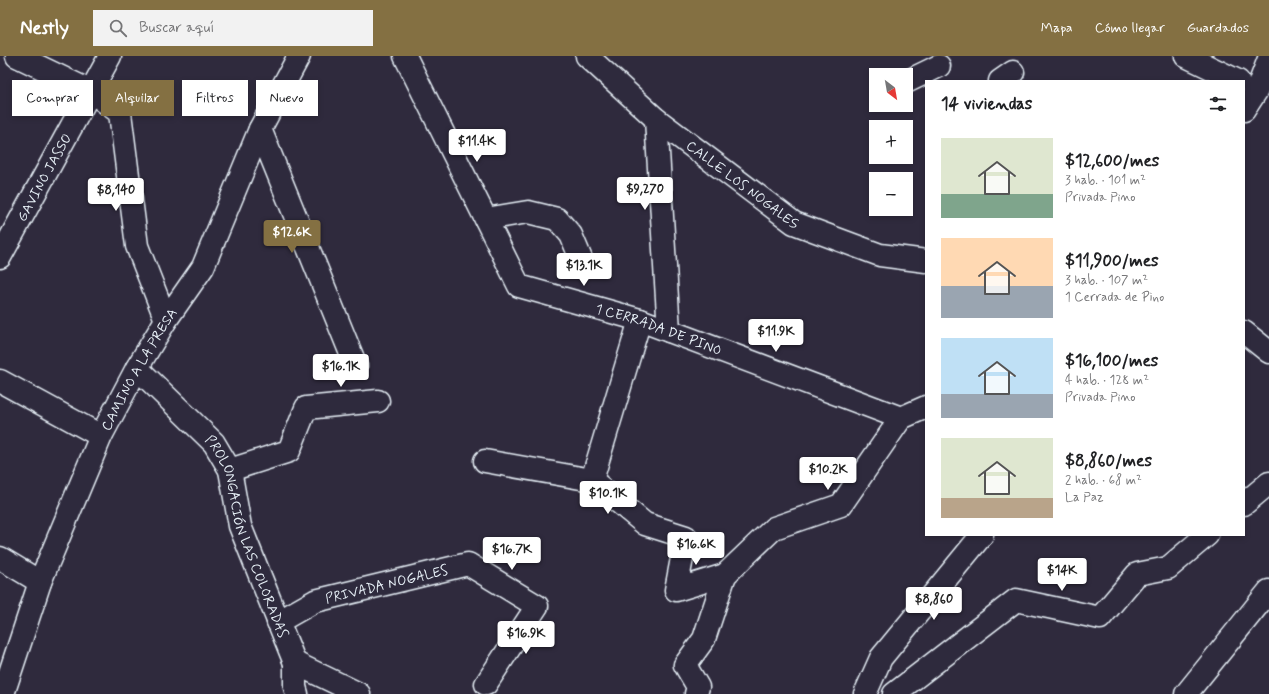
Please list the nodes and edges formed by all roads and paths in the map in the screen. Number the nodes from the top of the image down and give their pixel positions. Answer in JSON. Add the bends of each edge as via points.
{"nodes":[{"id":1,"x":17,"y":56,"type":"edge"},
{"id":2,"x":110,"y":56,"type":"edge"},
{"id":3,"x":299,"y":56,"type":"edge"},
{"id":4,"x":405,"y":56,"type":"edge"},
{"id":5,"x":587,"y":56,"type":"edge"},
{"id":6,"x":1186,"y":56,"type":"edge"},
{"id":7,"x":1269,"y":59,"type":"edge"},
{"id":8,"x":941,"y":68,"type":"edge"},
{"id":9,"x":913,"y":79,"type":"edge"},
{"id":10,"x":67,"y":80,"type":"edge"},
{"id":11,"x":1234,"y":80,"type":"edge"},
{"id":12,"x":93,"y":86,"type":"edge"},
{"id":13,"x":1252,"y":89,"type":"edge"},
{"id":14,"x":93,"y":93,"type":"edge"},
{"id":15,"x":1245,"y":107,"type":"edge"},
{"id":16,"x":76,"y":116,"type":"edge"},
{"id":17,"x":656,"y":119,"type":"junction"},
{"id":18,"x":260,"y":130,"type":"junction"},
{"id":19,"x":486,"y":219,"type":"junction"},
{"id":20,"x":0,"y":257,"type":"edge"},
{"id":21,"x":925,"y":261,"type":"edge"},
{"id":22,"x":584,"y":266,"type":"dead end"},
{"id":23,"x":166,"y":320,"type":"junction"},
{"id":24,"x":640,"y":320,"type":"junction"},
{"id":25,"x":669,"y":331,"type":"junction"},
{"id":26,"x":1245,"y":333,"type":"edge"},
{"id":27,"x":1269,"y":352,"type":"edge"},
{"id":28,"x":356,"y":366,"type":"dead end"},
{"id":29,"x":137,"y":368,"type":"junction"},
{"id":30,"x":0,"y":381,"type":"edge"},
{"id":31,"x":378,"y":401,"type":"dead end"},
{"id":32,"x":925,"y":407,"type":"edge"},
{"id":33,"x":901,"y":418,"type":"junction"},
{"id":34,"x":101,"y":436,"type":"junction"},
{"id":35,"x":485,"y":461,"type":"dead end"},
{"id":36,"x":230,"y":470,"type":"junction"},
{"id":37,"x":592,"y":480,"type":"junction"},
{"id":38,"x":1269,"y":482,"type":"edge"},
{"id":39,"x":1245,"y":503,"type":"edge"},
{"id":40,"x":981,"y":536,"type":"edge"},
{"id":41,"x":1206,"y":536,"type":"edge"},
{"id":42,"x":0,"y":558,"type":"edge"},
{"id":43,"x":725,"y":575,"type":"junction"},
{"id":44,"x":40,"y":582,"type":"junction"},
{"id":45,"x":1269,"y":590,"type":"edge"},
{"id":46,"x":278,"y":622,"type":"junction"},
{"id":47,"x":295,"y":663,"type":"junction"},
{"id":48,"x":486,"y":684,"type":"dead end"},
{"id":49,"x":3,"y":694,"type":"edge"},
{"id":50,"x":297,"y":694,"type":"edge"},
{"id":51,"x":358,"y":694,"type":"edge"},
{"id":52,"x":696,"y":694,"type":"edge"},
{"id":53,"x":865,"y":694,"type":"edge"},
{"id":54,"x":894,"y":694,"type":"edge"},
{"id":55,"x":1186,"y":694,"type":"edge"}],
"edges":[{"from":1,"to":10,"type":"street"},
{"from":2,"to":12,"type":"street","name":"GAVINO JASSO"},
{"from":3,"to":18,"type":"street","name":"CAMINO A LA PRESA"},
{"from":4,"to":19,"type":"street","name":"1 CERRADA DE PINO"},
{"from":5,"to":17,"type":"street","name":"CALLE LOS NOGALES"},
{"from":6,"to":11,"type":"street"},
{"from":7,"to":13,"type":"street"},
{"from":8,"to":9,"type":"street"},
{"from":13,"to":15,"type":"street"},
{"from":14,"to":23,"type":"street","via":[[120,113],[138,246]]},
{"from":16,"to":20,"type":"street","name":"GAVINO JASSO"},
{"from":17,"to":21,"type":"street","name":"CALLE LOS NOGALES","via":[[794,223],[880,255]]},
{"from":17,"to":25,"type":"street"},
{"from":18,"to":23,"type":"street","name":"CAMINO A LA PRESA","via":[[203,267]]},
{"from":18,"to":28,"type":"street"},
{"from":19,"to":22,"type":"street","via":[[528,212],[558,219],[571,236]]},
{"from":19,"to":24,"type":"street","name":"1 CERRADA DE PINO","via":[[519,286]]},
{"from":23,"to":29,"type":"street","name":"CAMINO A LA PRESA"},
{"from":24,"to":25,"type":"street","name":"1 CERRADA DE PINO"},
{"from":24,"to":37,"type":"street"},
{"from":25,"to":33,"type":"street","name":"1 CERRADA DE PINO"},
{"from":26,"to":27,"type":"street"},
{"from":29,"to":34,"type":"street","name":"CAMINO A LA PRESA"},
{"from":29,"to":36,"type":"street","name":"PROLONGACIÓN LAS COLORADAS","via":[[214,443]]},
{"from":30,"to":34,"type":"street"},
{"from":31,"to":36,"type":"street","via":[[306,408],[289,451]]},
{"from":32,"to":33,"type":"street"},
{"from":33,"to":43,"type":"street","via":[[841,505],[774,528]]},
{"from":34,"to":44,"type":"street","name":"CAMINO A LA PRESA"},
{"from":35,"to":37,"type":"street"},
{"from":36,"to":46,"type":"street","name":"PROLONGACIÓN LAS COLORADAS","via":[[240,526]]},
{"from":37,"to":43,"type":"street","via":[[645,524],[686,537],[676,590]]},
{"from":38,"to":39,"type":"street"},
{"from":40,"to":53,"type":"street","via":[[881,658]]},
{"from":41,"to":54,"type":"street","via":[[1168,568],[1137,574],[1100,618],[1016,600]]},
{"from":42,"to":44,"type":"street"},
{"from":43,"to":52,"type":"street","via":[[704,639],[685,665],[698,687]]},
{"from":44,"to":49,"type":"street","name":"CAMINO A LA PRESA"},
{"from":45,"to":55,"type":"street"},
{"from":46,"to":47,"type":"street","name":"PROLONGACIÓN LAS COLORADAS"},
{"from":46,"to":48,"type":"street","name":"PRIVADA NOGALES","via":[[315,601],[468,564],[537,606]]},
{"from":47,"to":50,"type":"street"},
{"from":47,"to":51,"type":"street"}]}
